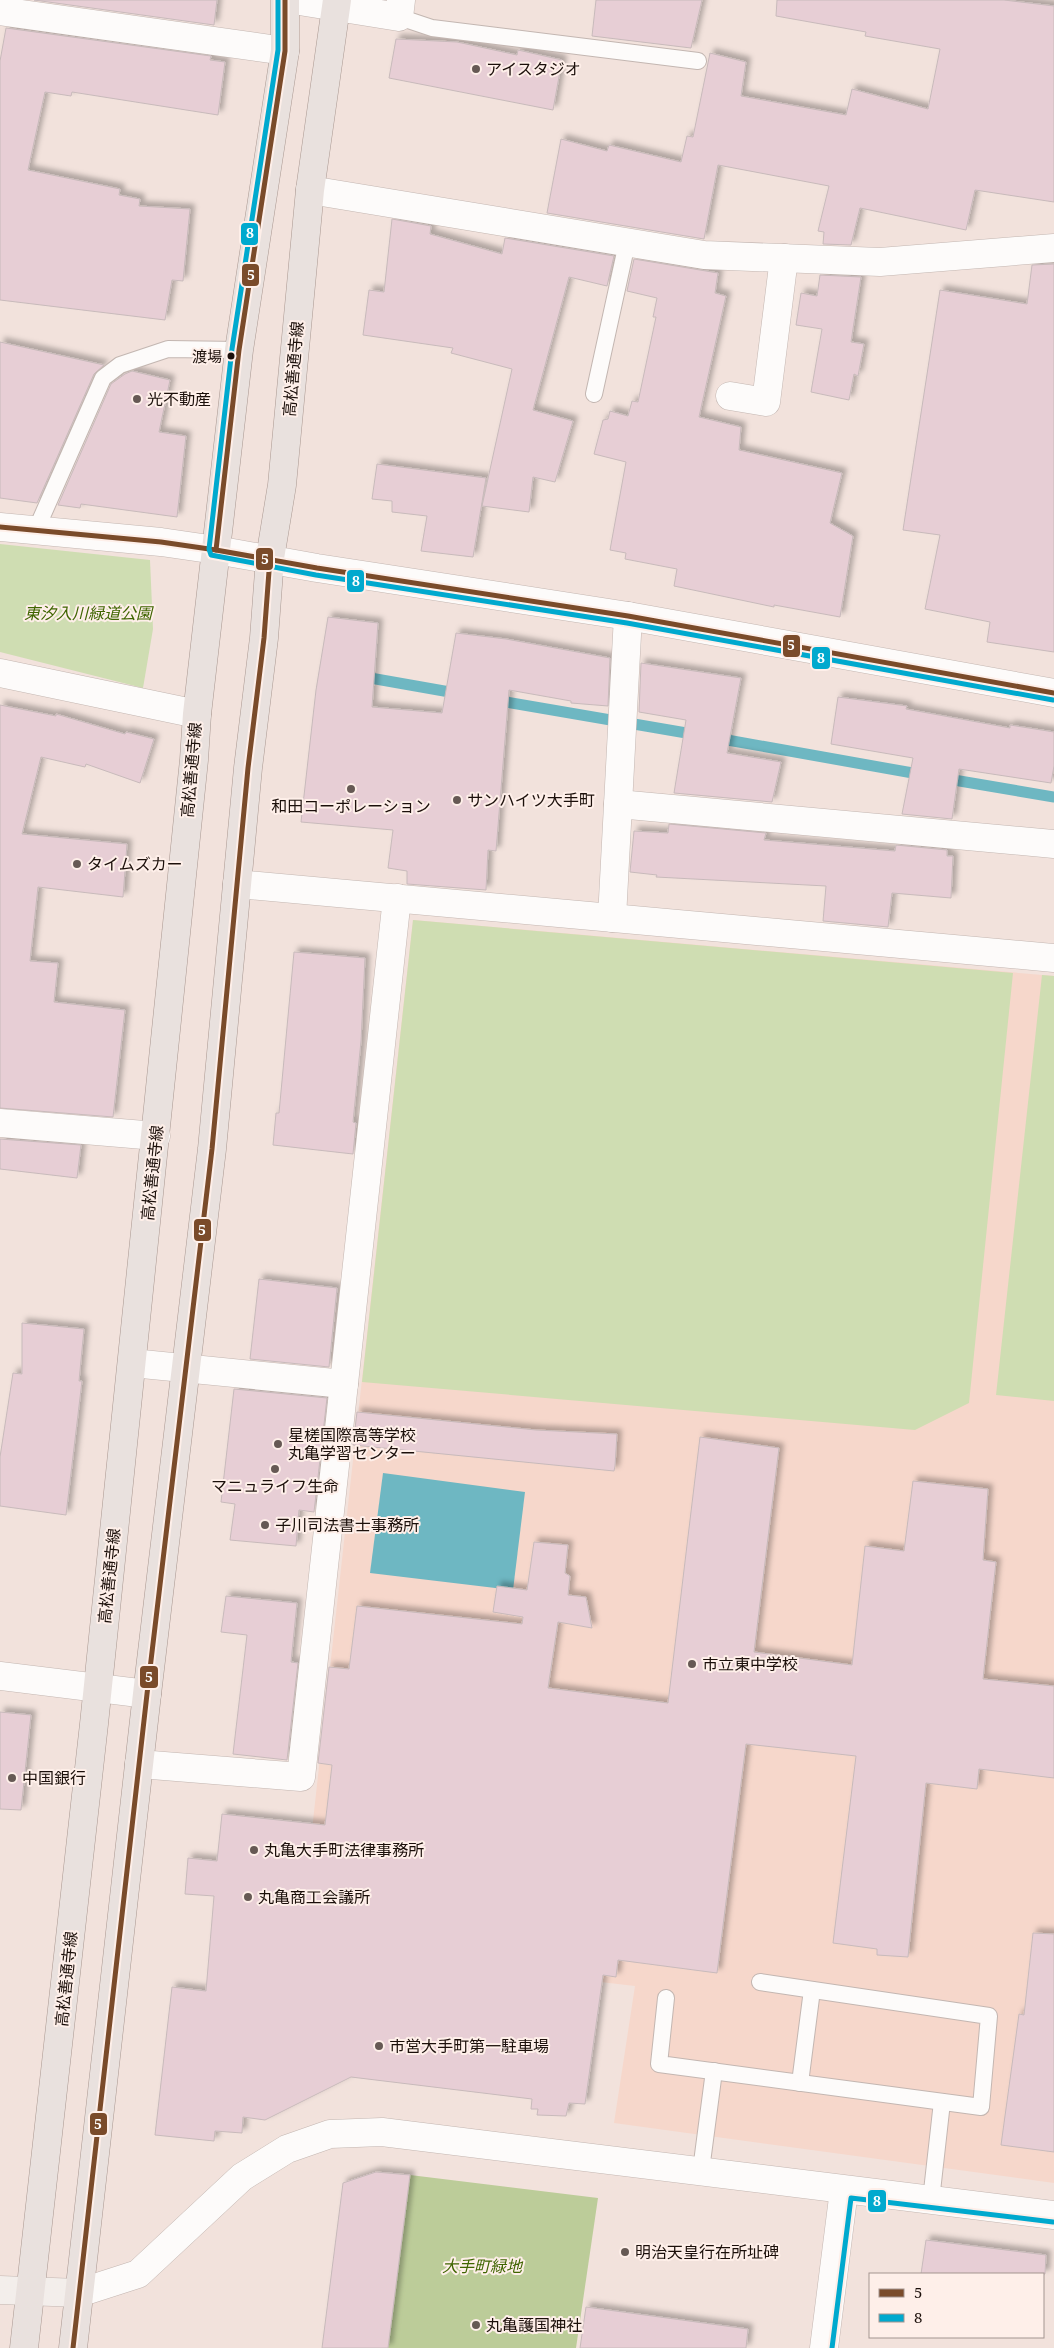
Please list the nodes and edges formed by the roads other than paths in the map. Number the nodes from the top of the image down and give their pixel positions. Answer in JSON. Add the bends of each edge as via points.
{"nodes":[{"id":1,"x":285,"y":0,"type":"edge"},
{"id":2,"x":293,"y":0,"type":"edge"},
{"id":3,"x":337,"y":3,"type":"edge"},
{"id":4,"x":400,"y":8,"type":"edge"},
{"id":5,"x":0,"y":11,"type":"edge"},
{"id":6,"x":285,"y":51,"type":"junction"},
{"id":7,"x":698,"y":61,"type":"dead end"},
{"id":8,"x":310,"y":190,"type":"junction"},
{"id":9,"x":627,"y":243,"type":"junction"},
{"id":10,"x":1054,"y":248,"type":"edge"},
{"id":11,"x":784,"y":258,"type":"junction"},
{"id":12,"x":239,"y":350,"type":"junction"},
{"id":13,"x":594,"y":394,"type":"dead end"},
{"id":14,"x":730,"y":396,"type":"dead end"},
{"id":15,"x":0,"y":527,"type":"edge"},
{"id":16,"x":36,"y":530,"type":"junction"},
{"id":17,"x":216,"y":550,"type":"junction"},
{"id":18,"x":270,"y":558,"type":"junction"},
{"id":19,"x":628,"y":616,"type":"junction"},
{"id":20,"x":0,"y":673,"type":"edge"},
{"id":21,"x":1054,"y":692,"type":"edge"},
{"id":22,"x":197,"y":714,"type":"junction"},
{"id":23,"x":618,"y":804,"type":"junction"},
{"id":24,"x":1054,"y":844,"type":"edge"},
{"id":25,"x":237,"y":884,"type":"junction"},
{"id":26,"x":397,"y":898,"type":"junction"},
{"id":27,"x":612,"y":918,"type":"junction"},
{"id":28,"x":1054,"y":958,"type":"edge"},
{"id":29,"x":0,"y":1123,"type":"edge"},
{"id":30,"x":156,"y":1136,"type":"junction"},
{"id":31,"x":132,"y":1363,"type":"junction"},
{"id":32,"x":186,"y":1368,"type":"junction"},
{"id":33,"x":344,"y":1384,"type":"junction"},
{"id":34,"x":0,"y":1676,"type":"edge"},
{"id":35,"x":97,"y":1687,"type":"junction"},
{"id":36,"x":146,"y":1694,"type":"junction"},
{"id":37,"x":139,"y":1764,"type":"junction"},
{"id":38,"x":760,"y":1982,"type":"dead end"},
{"id":39,"x":812,"y":1990,"type":"junction"},
{"id":40,"x":666,"y":1998,"type":"dead end"},
{"id":41,"x":714,"y":2071,"type":"junction"},
{"id":42,"x":800,"y":2083,"type":"junction"},
{"id":43,"x":942,"y":2102,"type":"junction"},
{"id":44,"x":701,"y":2170,"type":"junction"},
{"id":45,"x":844,"y":2190,"type":"junction"},
{"id":46,"x":932,"y":2200,"type":"junction"},
{"id":47,"x":1054,"y":2215,"type":"edge"},
{"id":48,"x":0,"y":2290,"type":"edge"},
{"id":49,"x":29,"y":2292,"type":"junction"},
{"id":50,"x":79,"y":2293,"type":"junction"},
{"id":51,"x":24,"y":2348,"type":"edge"},
{"id":52,"x":73,"y":2348,"type":"edge"},
{"id":53,"x":824,"y":2348,"type":"edge"}],
"edges":[{"from":1,"to":6,"type":"main road","name":"高松善通寺線"},
{"from":2,"to":3,"type":"street"},
{"from":3,"to":4,"type":"street"},
{"from":3,"to":8,"type":"main road","name":"高松善通寺線"},
{"from":4,"to":7,"type":"lane","via":[[432,28]]},
{"from":5,"to":6,"type":"street"},
{"from":6,"to":12,"type":"main road","name":"高松善通寺線"},
{"from":8,"to":9,"type":"street"},
{"from":8,"to":18,"type":"main road","name":"高松善通寺線","via":[[282,484]]},
{"from":9,"to":11,"type":"street","via":[[704,255]]},
{"from":9,"to":13,"type":"lane"},
{"from":10,"to":11,"type":"street","via":[[880,262]]},
{"from":11,"to":14,"type":"street","via":[[766,402]]},
{"from":12,"to":16,"type":"lane","via":[[168,349],[120,365],[103,378]]},
{"from":12,"to":17,"type":"main road","name":"高松善通寺線"},
{"from":15,"to":16,"type":"street"},
{"from":16,"to":17,"type":"street"},
{"from":17,"to":18,"type":"street"},
{"from":17,"to":22,"type":"main road","name":"高松善通寺線"},
{"from":18,"to":19,"type":"street"},
{"from":18,"to":25,"type":"main road","name":"高松善通寺線"},
{"from":19,"to":21,"type":"street"},
{"from":19,"to":23,"type":"street"},
{"from":20,"to":22,"type":"street"},
{"from":22,"to":30,"type":"main road","name":"高松善通寺線"},
{"from":23,"to":24,"type":"street"},
{"from":23,"to":27,"type":"street"},
{"from":25,"to":26,"type":"street"},
{"from":25,"to":32,"type":"main road","name":"高松善通寺線","via":[[212,1149]]},
{"from":26,"to":27,"type":"street"},
{"from":26,"to":33,"type":"street"},
{"from":27,"to":28,"type":"street"},
{"from":29,"to":30,"type":"street"},
{"from":30,"to":31,"type":"main road","name":"高松善通寺線"},
{"from":31,"to":32,"type":"street"},
{"from":31,"to":35,"type":"main road","name":"高松善通寺線"},
{"from":32,"to":33,"type":"street"},
{"from":32,"to":36,"type":"main road","name":"高松善通寺線"},
{"from":33,"to":37,"type":"street","via":[[301,1777]]},
{"from":34,"to":35,"type":"street"},
{"from":35,"to":36,"type":"street"},
{"from":35,"to":49,"type":"main road","name":"高松善通寺線"},
{"from":36,"to":37,"type":"main road","name":"高松善通寺線"},
{"from":37,"to":50,"type":"main road","name":"高松善通寺線"},
{"from":38,"to":39,"type":"lane"},
{"from":39,"to":42,"type":"lane"},
{"from":39,"to":43,"type":"lane","via":[[989,2016],[981,2108]]},
{"from":40,"to":41,"type":"lane","via":[[658,2064]]},
{"from":41,"to":42,"type":"lane"},
{"from":41,"to":44,"type":"lane"},
{"from":42,"to":43,"type":"lane"},
{"from":43,"to":46,"type":"lane"},
{"from":44,"to":45,"type":"street"},
{"from":44,"to":50,"type":"street","via":[[382,2132],[330,2134],[287,2149],[242,2177],[138,2274]]},
{"from":45,"to":46,"type":"street"},
{"from":45,"to":53,"type":"street"},
{"from":46,"to":47,"type":"street"},
{"from":48,"to":49,"type":"main road"},
{"from":49,"to":50,"type":"main road"},
{"from":49,"to":51,"type":"main road","name":"高松善通寺線"},
{"from":50,"to":52,"type":"main road","name":"高松善通寺線"}]}
